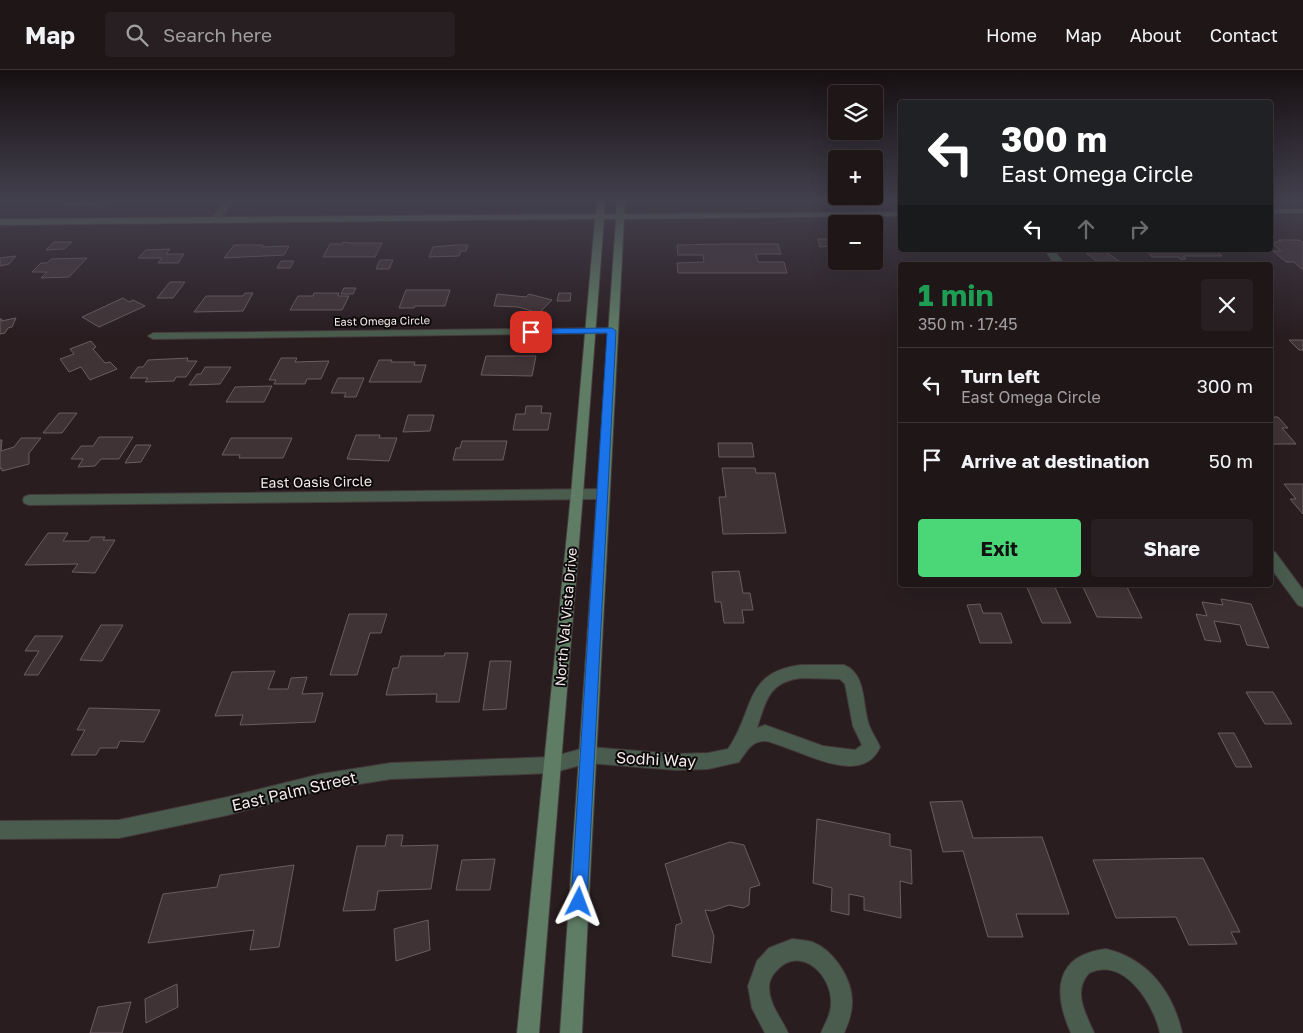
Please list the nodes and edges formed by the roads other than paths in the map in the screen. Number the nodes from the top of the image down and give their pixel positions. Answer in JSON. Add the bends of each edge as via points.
{"nodes":[{"id":1,"x":597,"y":246,"type":"edge"},
{"id":2,"x":618,"y":246,"type":"edge"},
{"id":3,"x":590,"y":331,"type":"junction"},
{"id":4,"x":612,"y":331,"type":"junction"},
{"id":5,"x":153,"y":336,"type":"dead end"},
{"id":6,"x":577,"y":494,"type":"junction"},
{"id":7,"x":603,"y":494,"type":"junction"},
{"id":8,"x":29,"y":500,"type":"dead end"},
{"id":9,"x":1273,"y":560,"type":"edge"},
{"id":10,"x":1303,"y":601,"type":"edge"},
{"id":11,"x":745,"y":738,"type":"junction"},
{"id":12,"x":588,"y":755,"type":"junction"},
{"id":13,"x":552,"y":765,"type":"junction"},
{"id":14,"x":0,"y":830,"type":"edge"},
{"id":15,"x":528,"y":1033,"type":"edge"},
{"id":16,"x":571,"y":1033,"type":"edge"},
{"id":17,"x":777,"y":1033,"type":"edge"},
{"id":18,"x":832,"y":1033,"type":"edge"},
{"id":19,"x":1083,"y":1033,"type":"edge"},
{"id":20,"x":1171,"y":1033,"type":"edge"}],
"edges":[{"from":1,"to":3,"type":"main road","name":"North Val Vista Drive"},
{"from":2,"to":4,"type":"main road","name":"North Val Vista Drive"},
{"from":3,"to":4,"type":"street","name":"East Omega Circle"},
{"from":3,"to":5,"type":"street","name":"East Omega Circle"},
{"from":3,"to":6,"type":"main road","name":"North Val Vista Drive"},
{"from":4,"to":7,"type":"main road","name":"North Val Vista Drive"},
{"from":6,"to":7,"type":"street","name":"East Oasis Circle"},
{"from":6,"to":8,"type":"street","name":"East Oasis Circle"},
{"from":6,"to":13,"type":"main road","name":"North Val Vista Drive"},
{"from":7,"to":12,"type":"main road","name":"North Val Vista Drive"},
{"from":9,"to":10,"type":"street"},
{"from":11,"to":11,"type":"street","name":"Sodhi Way","via":[[765,733],[823,754],[858,758],[872,747],[862,726],[852,681],[844,672],[798,670],[776,676],[762,691]]},
{"from":11,"to":12,"type":"street","name":"Sodhi Way","via":[[733,756],[708,761],[676,762]]},
{"from":12,"to":13,"type":"street","name":"East Palm Street"},
{"from":12,"to":16,"type":"main road","name":"North Val Vista Drive"},
{"from":13,"to":14,"type":"street","name":"East Palm Street","via":[[391,770],[321,782],[119,829]]},
{"from":13,"to":15,"type":"main road","name":"North Val Vista Drive"},
{"from":17,"to":18,"type":"street","via":[[760,1006],[761,976],[776,954],[788,949],[801,949],[815,954],[836,977],[842,1008]]},
{"from":19,"to":20,"type":"street","via":[[1071,1007],[1073,977],[1081,966],[1092,960],[1106,960],[1121,964],[1150,986],[1162,1003]]}]}
